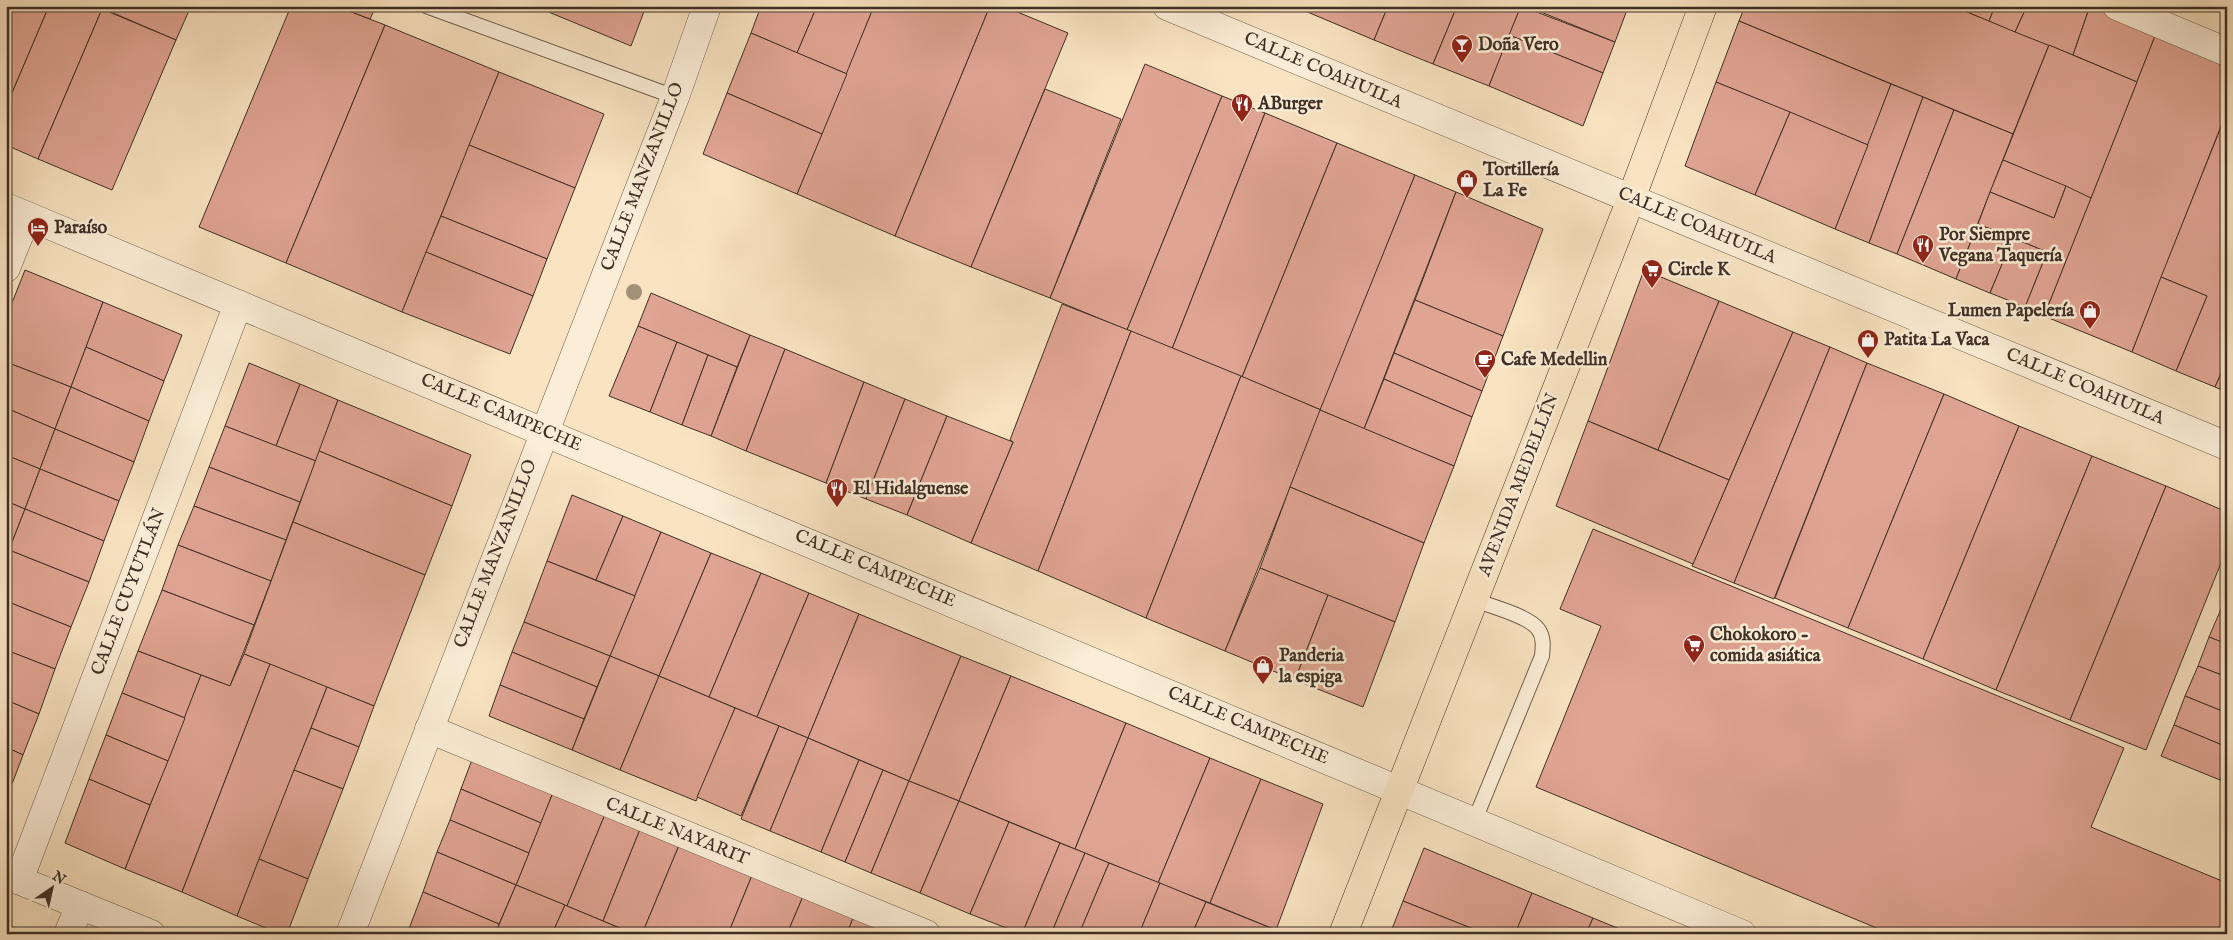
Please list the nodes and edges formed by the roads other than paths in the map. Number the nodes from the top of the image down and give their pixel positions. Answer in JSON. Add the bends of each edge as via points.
{"nodes":[{"id":1,"x":426,"y":6,"type":"edge"},
{"id":2,"x":707,"y":6,"type":"edge"},
{"id":3,"x":1167,"y":6,"type":"edge"},
{"id":4,"x":1703,"y":6,"type":"edge"},
{"id":5,"x":2117,"y":6,"type":"edge"},
{"id":6,"x":2227,"y":52,"type":"edge"},
{"id":7,"x":675,"y":97,"type":"junction"},
{"id":8,"x":1631,"y":198,"type":"junction"},
{"id":9,"x":17,"y":211,"type":"edge"},
{"id":10,"x":6,"y":268,"type":"edge"},
{"id":11,"x":238,"y":304,"type":"junction"},
{"id":12,"x":544,"y":430,"type":"junction"},
{"id":13,"x":2227,"y":446,"type":"edge"},
{"id":14,"x":1474,"y":600,"type":"junction"},
{"id":15,"x":429,"y":730,"type":"junction"},
{"id":16,"x":1400,"y":790,"type":"junction"},
{"id":17,"x":1474,"y":822,"type":"junction"},
{"id":18,"x":13,"y":878,"type":"edge"},
{"id":19,"x":80,"y":905,"type":"junction"},
{"id":20,"x":68,"y":934,"type":"edge"},
{"id":21,"x":151,"y":934,"type":"edge"},
{"id":22,"x":350,"y":934,"type":"edge"},
{"id":23,"x":926,"y":934,"type":"edge"},
{"id":24,"x":1343,"y":934,"type":"edge"},
{"id":25,"x":1742,"y":934,"type":"edge"}],
"edges":[{"from":1,"to":7,"type":"lane"},
{"from":2,"to":7,"type":"street","name":"CALLE MANZANILLO"},
{"from":3,"to":8,"type":"street","name":"CALLE COAHUILA"},
{"from":4,"to":8,"type":"main road","name":"AVENIDA MEDELLÍN"},
{"from":5,"to":6,"type":"street"},
{"from":7,"to":12,"type":"street","name":"CALLE MANZANILLO"},
{"from":8,"to":13,"type":"street","name":"CALLE COAHUILA"},
{"from":8,"to":14,"type":"main road","name":"AVENIDA MEDELLÍN"},
{"from":9,"to":10,"type":"street"},
{"from":9,"to":11,"type":"street","name":"CALLE CAMPECHE"},
{"from":11,"to":12,"type":"street","name":"CALLE CAMPECHE"},
{"from":11,"to":18,"type":"street","name":"CALLE CUYUTLÁN"},
{"from":12,"to":15,"type":"street","name":"CALLE MANZANILLO"},
{"from":12,"to":16,"type":"street","name":"CALLE CAMPECHE"},
{"from":14,"to":16,"type":"main road","name":"AVENIDA MEDELLÍN"},
{"from":14,"to":17,"type":"lane","via":[[1527,620],[1538,628],[1543,641],[1542,656]]},
{"from":15,"to":22,"type":"street","name":"CALLE MANZANILLO"},
{"from":15,"to":23,"type":"street","name":"CALLE NAYARIT"},
{"from":16,"to":17,"type":"street","name":"CALLE CAMPECHE"},
{"from":16,"to":24,"type":"main road","name":"AVENIDA MEDELLÍN"},
{"from":17,"to":25,"type":"street","name":"CALLE CAMPECHE"},
{"from":18,"to":19,"type":"street"},
{"from":19,"to":20,"type":"street"},
{"from":19,"to":21,"type":"street"}]}
